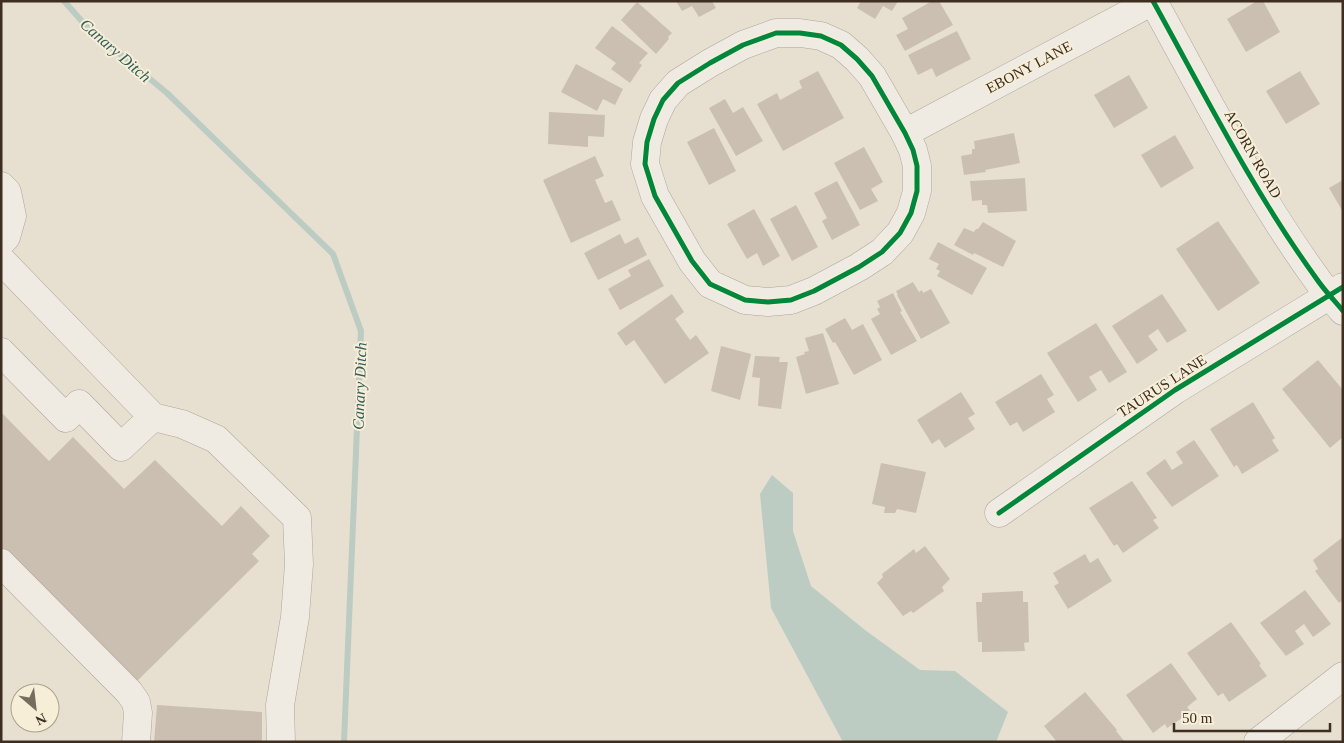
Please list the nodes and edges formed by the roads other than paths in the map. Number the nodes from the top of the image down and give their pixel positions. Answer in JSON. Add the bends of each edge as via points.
{"nodes":[{"id":1,"x":1153,"y":1,"type":"edge"},
{"id":2,"x":905,"y":133,"type":"junction"},
{"id":3,"x":1,"y":186,"type":"edge"},
{"id":4,"x":1,"y":242,"type":"edge"},
{"id":5,"x":1,"y":260,"type":"edge"},
{"id":6,"x":1338,"y":298,"type":"edge"},
{"id":7,"x":1,"y":352,"type":"edge"},
{"id":8,"x":153,"y":417,"type":"junction"},
{"id":9,"x":999,"y":513,"type":"dead end"},
{"id":10,"x":1,"y":563,"type":"edge"},
{"id":11,"x":1343,"y":676,"type":"edge"},
{"id":12,"x":132,"y":737,"type":"edge"},
{"id":13,"x":280,"y":742,"type":"edge"},
{"id":14,"x":1258,"y":742,"type":"edge"}],
"edges":[{"from":1,"to":2,"type":"street","name":"EBONY LANE"},
{"from":1,"to":6,"type":"street","name":"ACORN ROAD","via":[[1249,175],[1317,280]]},
{"from":2,"to":2,"type":"street","via":[[872,76],[841,45],[821,36],[776,33],[743,45],[678,83],[663,100],[654,119],[647,142],[646,164],[655,196],[692,261],[710,284],[745,300],[791,300],[859,267],[882,252],[900,233],[911,213],[917,191],[917,166]]},
{"from":3,"to":4,"type":"street","via":[[7,192],[12,216],[6,237]]},
{"from":5,"to":8,"type":"street"},
{"from":6,"to":9,"type":"street","name":"TAURUS LANE","via":[[1175,390]]},
{"from":7,"to":8,"type":"street","via":[[66,418],[79,404],[121,447]]},
{"from":8,"to":13,"type":"street","via":[[182,424],[216,439],[297,518],[299,564],[295,617],[280,705]]},
{"from":10,"to":12,"type":"street","via":[[129,692],[138,713]]},
{"from":11,"to":14,"type":"street"}]}
